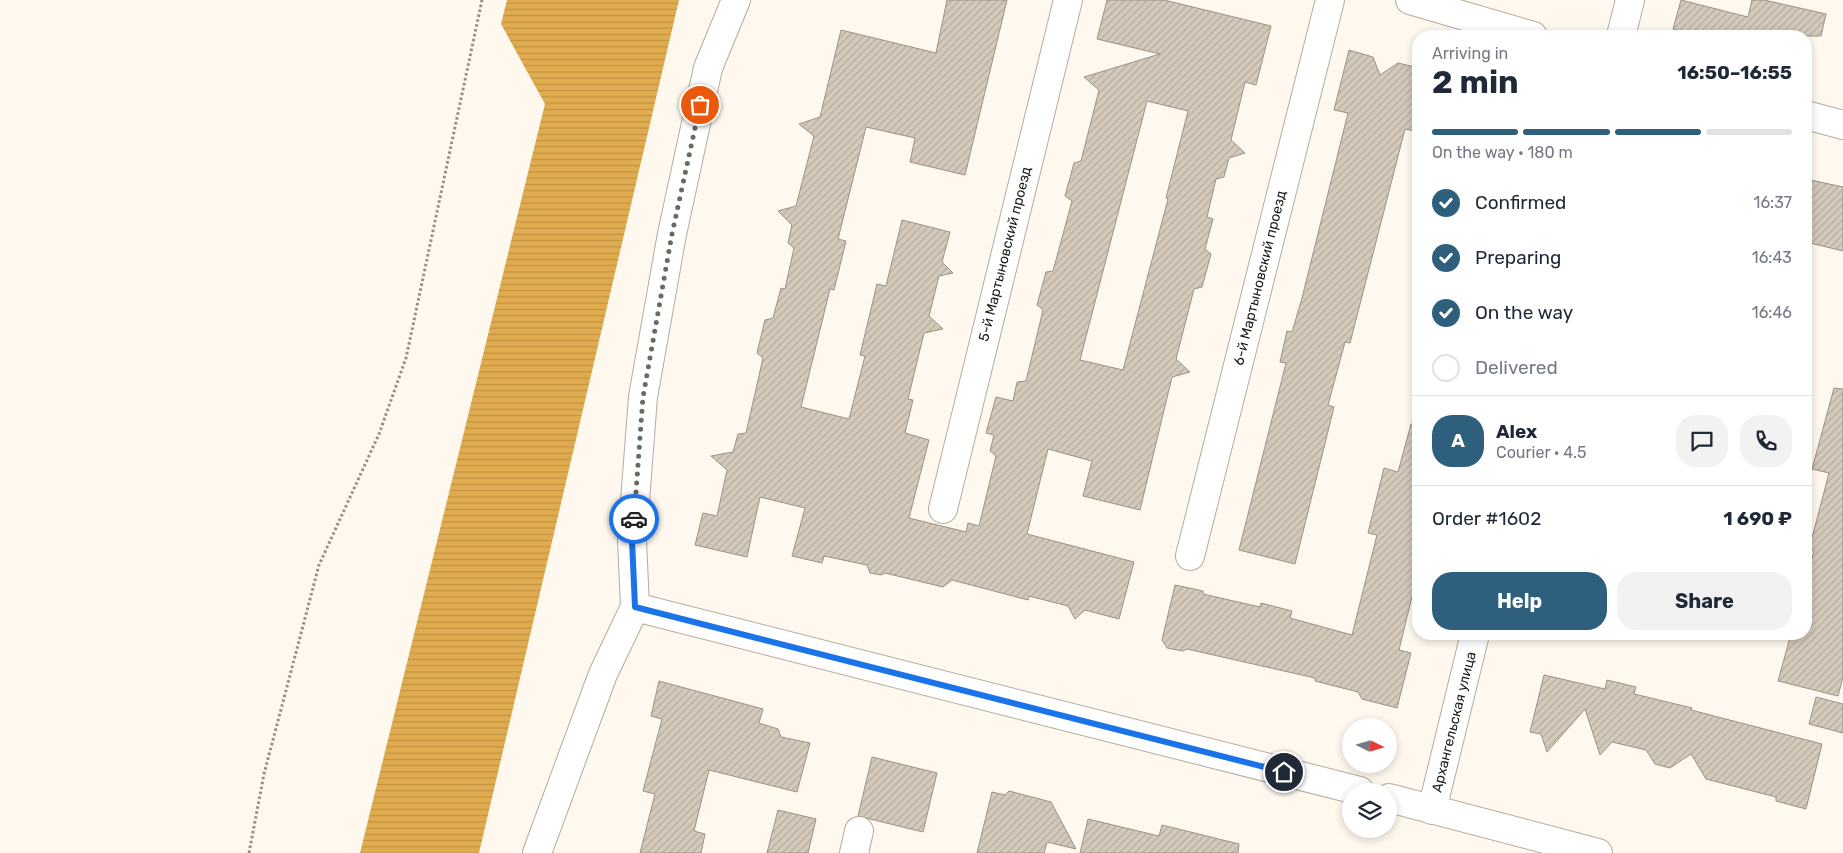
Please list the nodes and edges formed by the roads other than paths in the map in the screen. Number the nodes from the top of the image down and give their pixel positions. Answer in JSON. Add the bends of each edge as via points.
{"nodes":[{"id":1,"x":736,"y":0,"type":"edge"},
{"id":2,"x":1068,"y":0,"type":"edge"},
{"id":3,"x":1330,"y":0,"type":"edge"},
{"id":4,"x":1410,"y":0,"type":"edge"},
{"id":5,"x":1630,"y":0,"type":"edge"},
{"id":6,"x":1512,"y":30,"type":"edge"},
{"id":7,"x":1622,"y":30,"type":"edge"},
{"id":8,"x":1812,"y":117,"type":"edge"},
{"id":9,"x":1843,"y":125,"type":"edge"},
{"id":10,"x":942,"y":509,"type":"dead end"},
{"id":11,"x":1190,"y":556,"type":"dead end"},
{"id":12,"x":635,"y":607,"type":"junction"},
{"id":13,"x":1474,"y":640,"type":"edge"},
{"id":14,"x":1342,"y":786,"type":"edge"},
{"id":15,"x":1397,"y":800,"type":"edge"},
{"id":16,"x":1432,"y":810,"type":"junction"},
{"id":17,"x":537,"y":853,"type":"edge"},
{"id":18,"x":1598,"y":853,"type":"edge"}],
"edges":[{"from":1,"to":12,"type":"street","via":[[708,68],[672,234],[643,397],[632,540]]},
{"from":2,"to":10,"type":"street","name":"5-й Мартыновский проезд"},
{"from":3,"to":11,"type":"street","name":"6-й Мартыновский проезд"},
{"from":4,"to":6,"type":"street"},
{"from":5,"to":7,"type":"street"},
{"from":8,"to":9,"type":"street"},
{"from":12,"to":14,"type":"street"},
{"from":12,"to":17,"type":"street","via":[[603,674]]},
{"from":13,"to":16,"type":"street","name":"Архангельская улица"},
{"from":15,"to":16,"type":"street"},
{"from":16,"to":18,"type":"street"}]}
